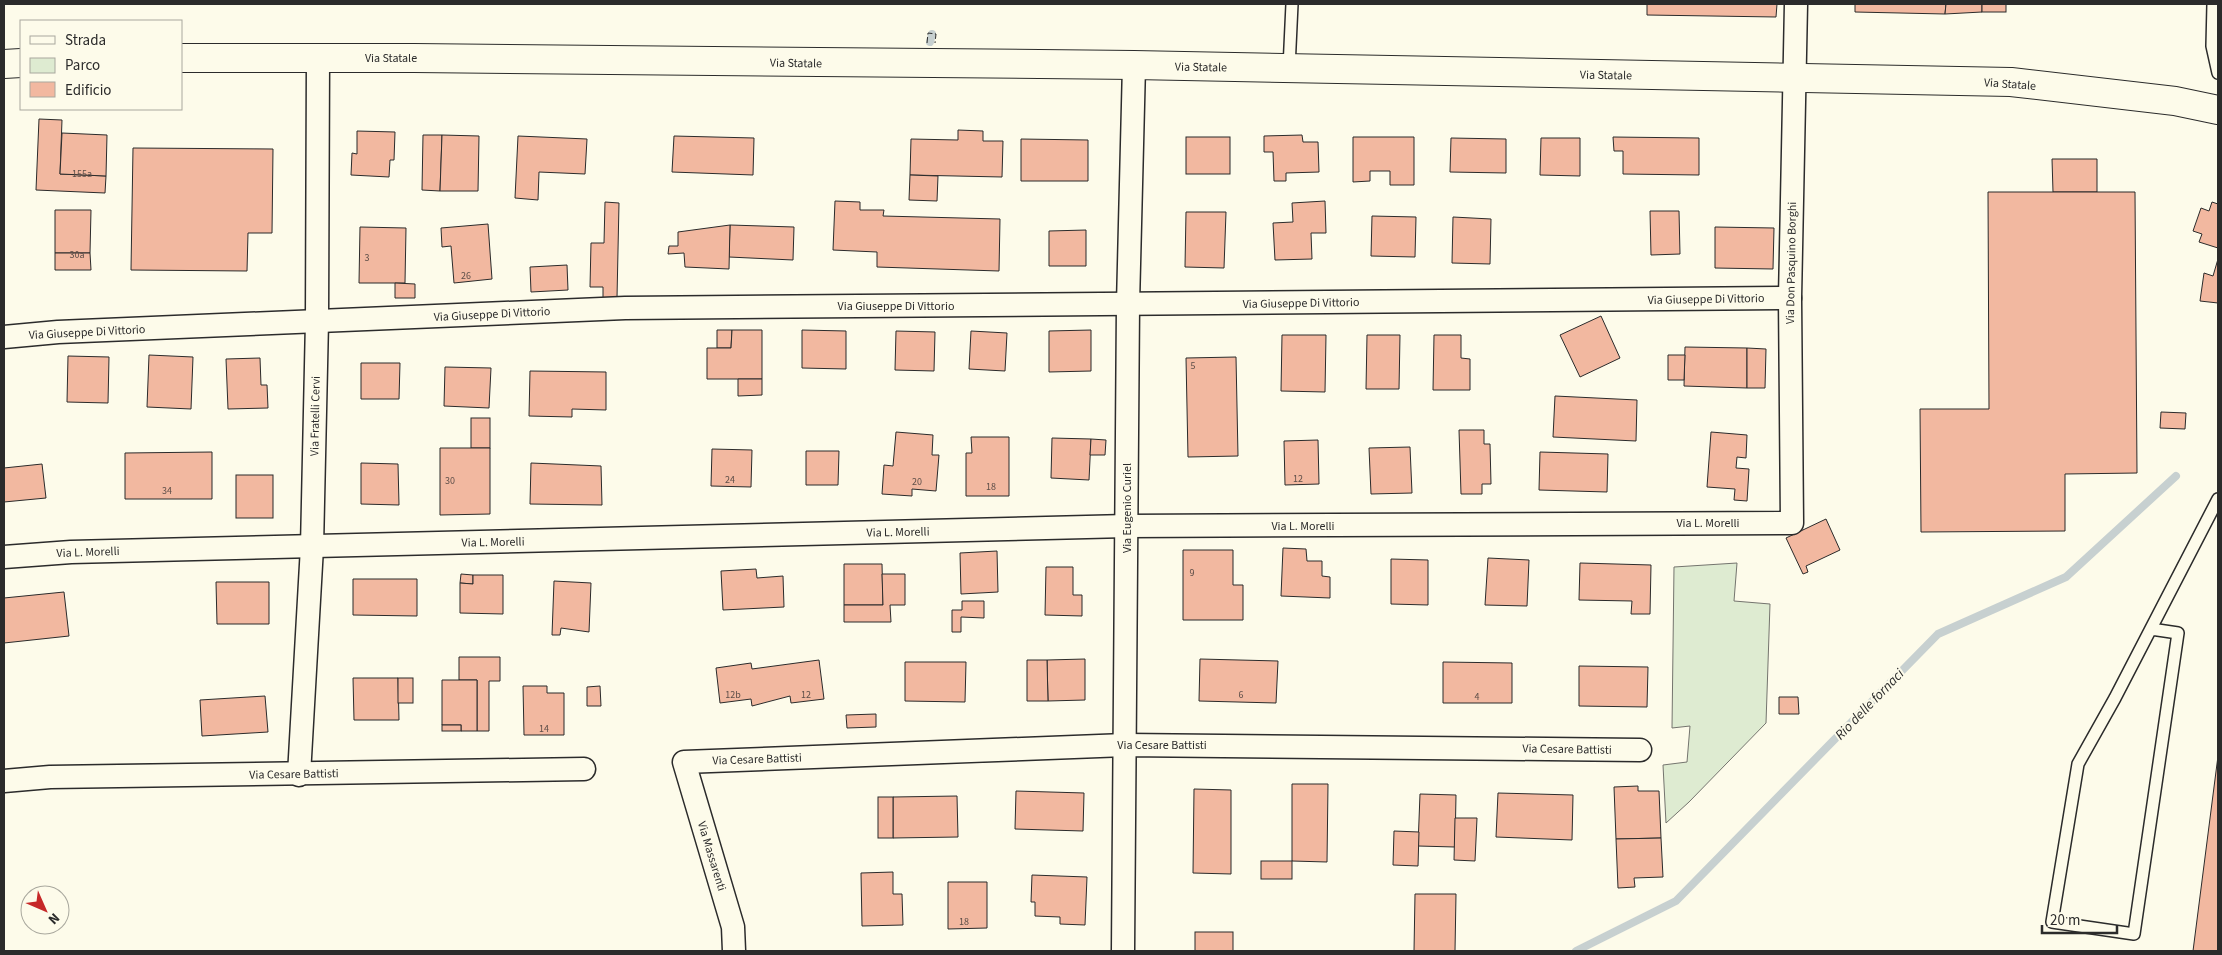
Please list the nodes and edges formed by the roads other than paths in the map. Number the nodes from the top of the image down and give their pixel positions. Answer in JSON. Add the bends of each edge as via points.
{"nodes":[{"id":1,"x":1292,"y":4,"type":"edge"},
{"id":2,"x":1796,"y":4,"type":"edge"},
{"id":3,"x":2213,"y":4,"type":"edge"},
{"id":4,"x":2215,"y":46,"type":"edge"},
{"id":5,"x":182,"y":58,"type":"edge"},
{"id":6,"x":318,"y":58,"type":"junction"},
{"id":7,"x":20,"y":63,"type":"edge"},
{"id":8,"x":4,"y":64,"type":"edge"},
{"id":9,"x":1134,"y":65,"type":"junction"},
{"id":10,"x":1289,"y":68,"type":"junction"},
{"id":11,"x":2218,"y":73,"type":"edge"},
{"id":12,"x":1796,"y":78,"type":"junction"},
{"id":13,"x":2218,"y":110,"type":"edge"},
{"id":14,"x":1790,"y":298,"type":"junction"},
{"id":15,"x":1128,"y":304,"type":"junction"},
{"id":16,"x":317,"y":321,"type":"junction"},
{"id":17,"x":4,"y":337,"type":"edge"},
{"id":18,"x":2218,"y":499,"type":"edge"},
{"id":19,"x":1792,"y":523,"type":"joint"},
{"id":20,"x":1127,"y":526,"type":"junction"},
{"id":21,"x":312,"y":547,"type":"junction"},
{"id":22,"x":4,"y":557,"type":"edge"},
{"id":23,"x":2151,"y":629,"type":"junction"},
{"id":24,"x":1125,"y":744,"type":"junction"},
{"id":25,"x":1640,"y":750,"type":"dead end"},
{"id":26,"x":684,"y":762,"type":"joint"},
{"id":27,"x":584,"y":769,"type":"dead end"},
{"id":28,"x":299,"y":775,"type":"junction"},
{"id":29,"x":4,"y":781,"type":"edge"},
{"id":30,"x":734,"y":951,"type":"edge"},
{"id":31,"x":1123,"y":951,"type":"edge"}],
"edges":[{"from":1,"to":10,"type":"lane"},
{"from":2,"to":12,"type":"street","name":"Via Don Pasquino Borghi"},
{"from":3,"to":4,"type":"lane"},
{"from":4,"to":11,"type":"lane"},
{"from":5,"to":6,"type":"main road","name":"Via Statale"},
{"from":6,"to":9,"type":"main road","name":"Via Statale"},
{"from":6,"to":16,"type":"street","name":"Via Fratelli Cervi"},
{"from":7,"to":8,"type":"main road"},
{"from":9,"to":10,"type":"main road","name":"Via Statale"},
{"from":9,"to":15,"type":"street","name":"Via Eugenio Curiel"},
{"from":10,"to":12,"type":"main road","name":"Via Statale"},
{"from":12,"to":13,"type":"main road","name":"Via Statale","via":[[2011,82],[2175,101]]},
{"from":12,"to":14,"type":"street","name":"Via Don Pasquino Borghi"},
{"from":14,"to":15,"type":"street","name":"Via Giuseppe Di Vittorio"},
{"from":14,"to":19,"type":"street","name":"Via Don Pasquino Borghi"},
{"from":15,"to":16,"type":"street","name":"Via Giuseppe Di Vittorio","via":[[625,308]]},
{"from":15,"to":20,"type":"street","name":"Via Eugenio Curiel"},
{"from":16,"to":17,"type":"street","name":"Via Giuseppe Di Vittorio"},
{"from":16,"to":21,"type":"street","name":"Via Fratelli Cervi"},
{"from":18,"to":23,"type":"lane"},
{"from":19,"to":20,"type":"street","name":"Via L. Morelli"},
{"from":20,"to":21,"type":"street","name":"Via L. Morelli"},
{"from":20,"to":24,"type":"street","name":"Via Eugenio Curiel"},
{"from":21,"to":22,"type":"street","name":"Via L. Morelli","via":[[71,552]]},
{"from":21,"to":28,"type":"street","name":"Via Fratelli Cervi"},
{"from":23,"to":23,"type":"lane","via":[[2078,764],[2052,922],[2134,934],[2178,633]]},
{"from":24,"to":25,"type":"street","name":"Via Cesare Battisti"},
{"from":24,"to":26,"type":"street","name":"Via Cesare Battisti"},
{"from":24,"to":31,"type":"street","name":"Via Eugenio Curiel"},
{"from":26,"to":30,"type":"street","name":"Via Massarenti","via":[[733,927]]},
{"from":27,"to":28,"type":"street","name":"Via Cesare Battisti"},
{"from":28,"to":29,"type":"street","name":"Via Cesare Battisti","via":[[50,777]]}]}
